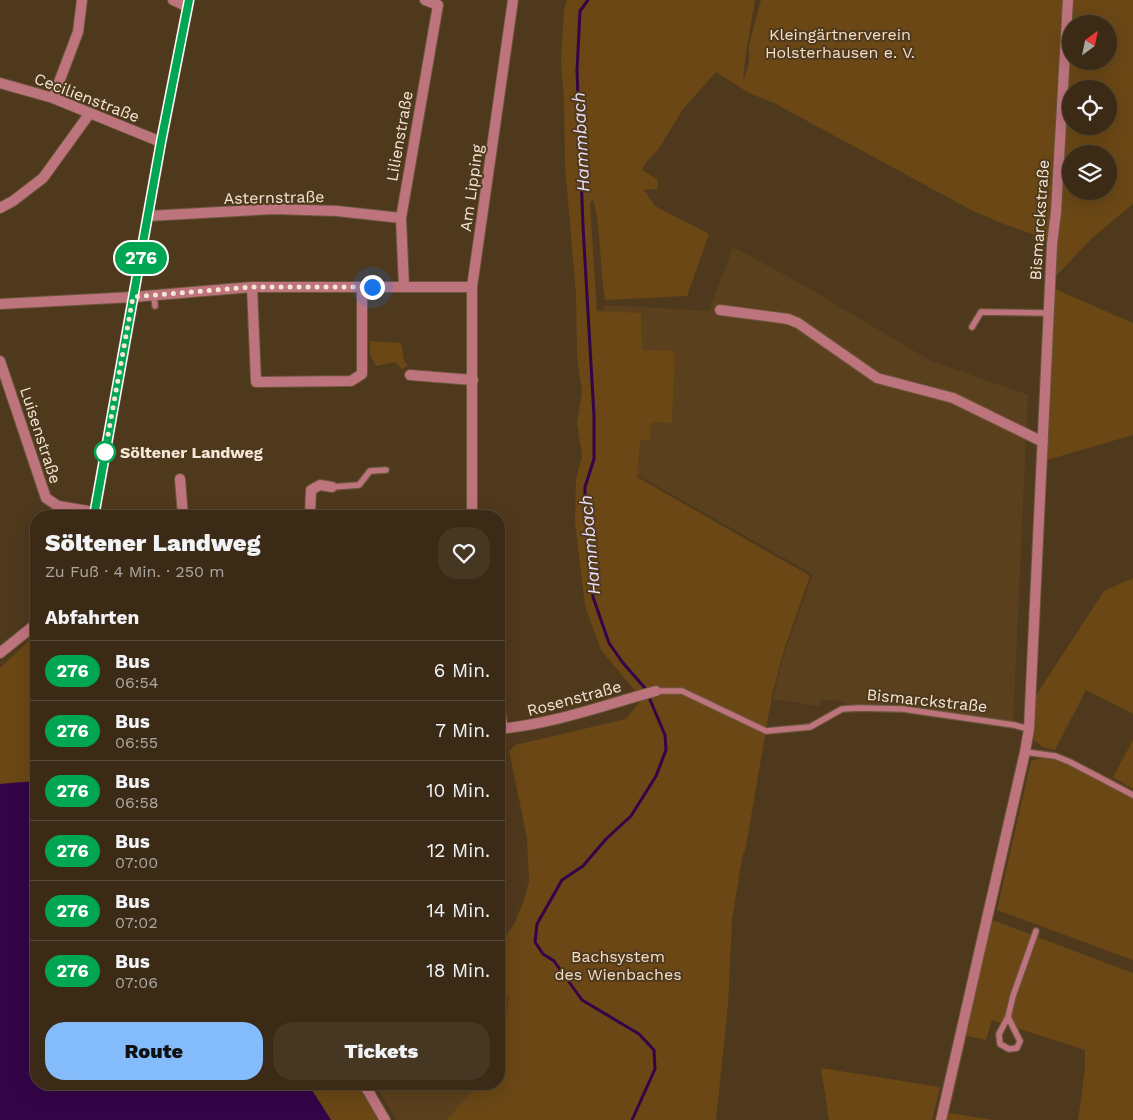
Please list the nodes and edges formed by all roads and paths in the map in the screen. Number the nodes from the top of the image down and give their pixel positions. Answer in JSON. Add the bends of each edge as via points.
{"nodes":[{"id":1,"x":82,"y":0,"type":"edge"},
{"id":2,"x":174,"y":0,"type":"edge"},
{"id":3,"x":425,"y":0,"type":"edge"},
{"id":4,"x":513,"y":0,"type":"edge"},
{"id":5,"x":1068,"y":0,"type":"edge"},
{"id":6,"x":188,"y":3,"type":"edge"},
{"id":7,"x":0,"y":83,"type":"edge"},
{"id":8,"x":53,"y":98,"type":"junction"},
{"id":9,"x":90,"y":113,"type":"junction"},
{"id":10,"x":161,"y":142,"type":"junction"},
{"id":11,"x":0,"y":208,"type":"edge"},
{"id":12,"x":148,"y":216,"type":"junction"},
{"id":13,"x":401,"y":218,"type":"junction"},
{"id":14,"x":404,"y":286,"type":"junction"},
{"id":15,"x":252,"y":287,"type":"junction"},
{"id":16,"x":362,"y":287,"type":"junction"},
{"id":17,"x":472,"y":287,"type":"junction"},
{"id":18,"x":133,"y":297,"type":"junction"},
{"id":19,"x":0,"y":304,"type":"edge"},
{"id":20,"x":720,"y":310,"type":"dead end"},
{"id":21,"x":1049,"y":313,"type":"junction"},
{"id":22,"x":972,"y":327,"type":"dead end"},
{"id":23,"x":0,"y":361,"type":"edge"},
{"id":24,"x":410,"y":375,"type":"dead end"},
{"id":25,"x":472,"y":380,"type":"junction"},
{"id":26,"x":4,"y":384,"type":"edge"},
{"id":27,"x":1043,"y":442,"type":"junction"},
{"id":28,"x":386,"y":470,"type":"dead end"},
{"id":29,"x":180,"y":479,"type":"dead end"},
{"id":30,"x":332,"y":487,"type":"joint"},
{"id":31,"x":76,"y":510,"type":"edge"},
{"id":32,"x":95,"y":510,"type":"edge"},
{"id":33,"x":182,"y":510,"type":"edge"},
{"id":34,"x":310,"y":510,"type":"edge"},
{"id":35,"x":472,"y":510,"type":"edge"},
{"id":36,"x":30,"y":629,"type":"edge"},
{"id":37,"x":0,"y":652,"type":"edge"},
{"id":38,"x":656,"y":691,"type":"joint"},
{"id":39,"x":505,"y":729,"type":"edge"},
{"id":40,"x":1028,"y":729,"type":"junction"},
{"id":41,"x":1025,"y":752,"type":"junction"},
{"id":42,"x":1133,"y":795,"type":"edge"},
{"id":43,"x":1036,"y":931,"type":"dead end"},
{"id":44,"x":1008,"y":1017,"type":"junction"},
{"id":45,"x":368,"y":1090,"type":"edge"},
{"id":46,"x":385,"y":1120,"type":"edge"},
{"id":47,"x":941,"y":1120,"type":"edge"}],
"edges":[{"from":1,"to":8,"type":"street","via":[[78,32]]},
{"from":2,"to":6,"type":"street"},
{"from":3,"to":13,"type":"street","name":"Lilienstraße","via":[[438,5]]},
{"from":4,"to":17,"type":"street","name":"Am Lipping"},
{"from":5,"to":21,"type":"street","name":"Bismarckstraße"},
{"from":6,"to":10,"type":"street"},
{"from":7,"to":8,"type":"street","name":"Cecilienstraße"},
{"from":8,"to":9,"type":"street","name":"Cecilienstraße"},
{"from":9,"to":10,"type":"street","name":"Cecilienstraße"},
{"from":9,"to":11,"type":"street","via":[[43,178]]},
{"from":10,"to":12,"type":"street"},
{"from":12,"to":13,"type":"street","name":"Asternstraße","via":[[274,209]]},
{"from":12,"to":18,"type":"street"},
{"from":13,"to":14,"type":"street","name":"Lilienstraße"},
{"from":14,"to":16,"type":"street"},
{"from":14,"to":17,"type":"street"},
{"from":15,"to":16,"type":"street"},
{"from":15,"to":16,"type":"street","via":[[256,382],[351,381],[362,374]]},
{"from":15,"to":18,"type":"street","via":[[154,301]]},
{"from":17,"to":25,"type":"street","name":"Am Lipping"},
{"from":18,"to":19,"type":"street"},
{"from":18,"to":32,"type":"street"},
{"from":20,"to":27,"type":"street","via":[[793,321],[877,378],[953,398]]},
{"from":21,"to":22,"type":"lane","via":[[981,312]]},
{"from":21,"to":27,"type":"street","name":"Bismarckstraße"},
{"from":23,"to":26,"type":"street","name":"Luisenstraße"},
{"from":24,"to":25,"type":"street"},
{"from":25,"to":35,"type":"street","name":"Am Lipping"},
{"from":26,"to":31,"type":"street","name":"Luisenstraße","via":[[46,498],[58,506]]},
{"from":27,"to":40,"type":"street","name":"Bismarckstraße"},
{"from":28,"to":30,"type":"lane","via":[[370,471],[359,485]]},
{"from":29,"to":33,"type":"street"},
{"from":30,"to":34,"type":"street","via":[[320,485],[311,490]]},
{"from":36,"to":37,"type":"street"},
{"from":38,"to":39,"type":"street","name":"Rosenstraße","via":[[524,727]]},
{"from":38,"to":40,"type":"lane","name":"Bismarckstraße","via":[[682,691],[766,731],[810,727],[842,709],[860,708],[903,710]]},
{"from":40,"to":41,"type":"street","name":"Bismarckstraße"},
{"from":41,"to":42,"type":"lane","via":[[1055,756]]},
{"from":41,"to":47,"type":"street","name":"Bismarckstraße"},
{"from":43,"to":44,"type":"lane"},
{"from":44,"to":44,"type":"lane","via":[[999,1034],[1000,1044],[1009,1049],[1017,1048],[1020,1041]]},
{"from":45,"to":46,"type":"street"}]}
